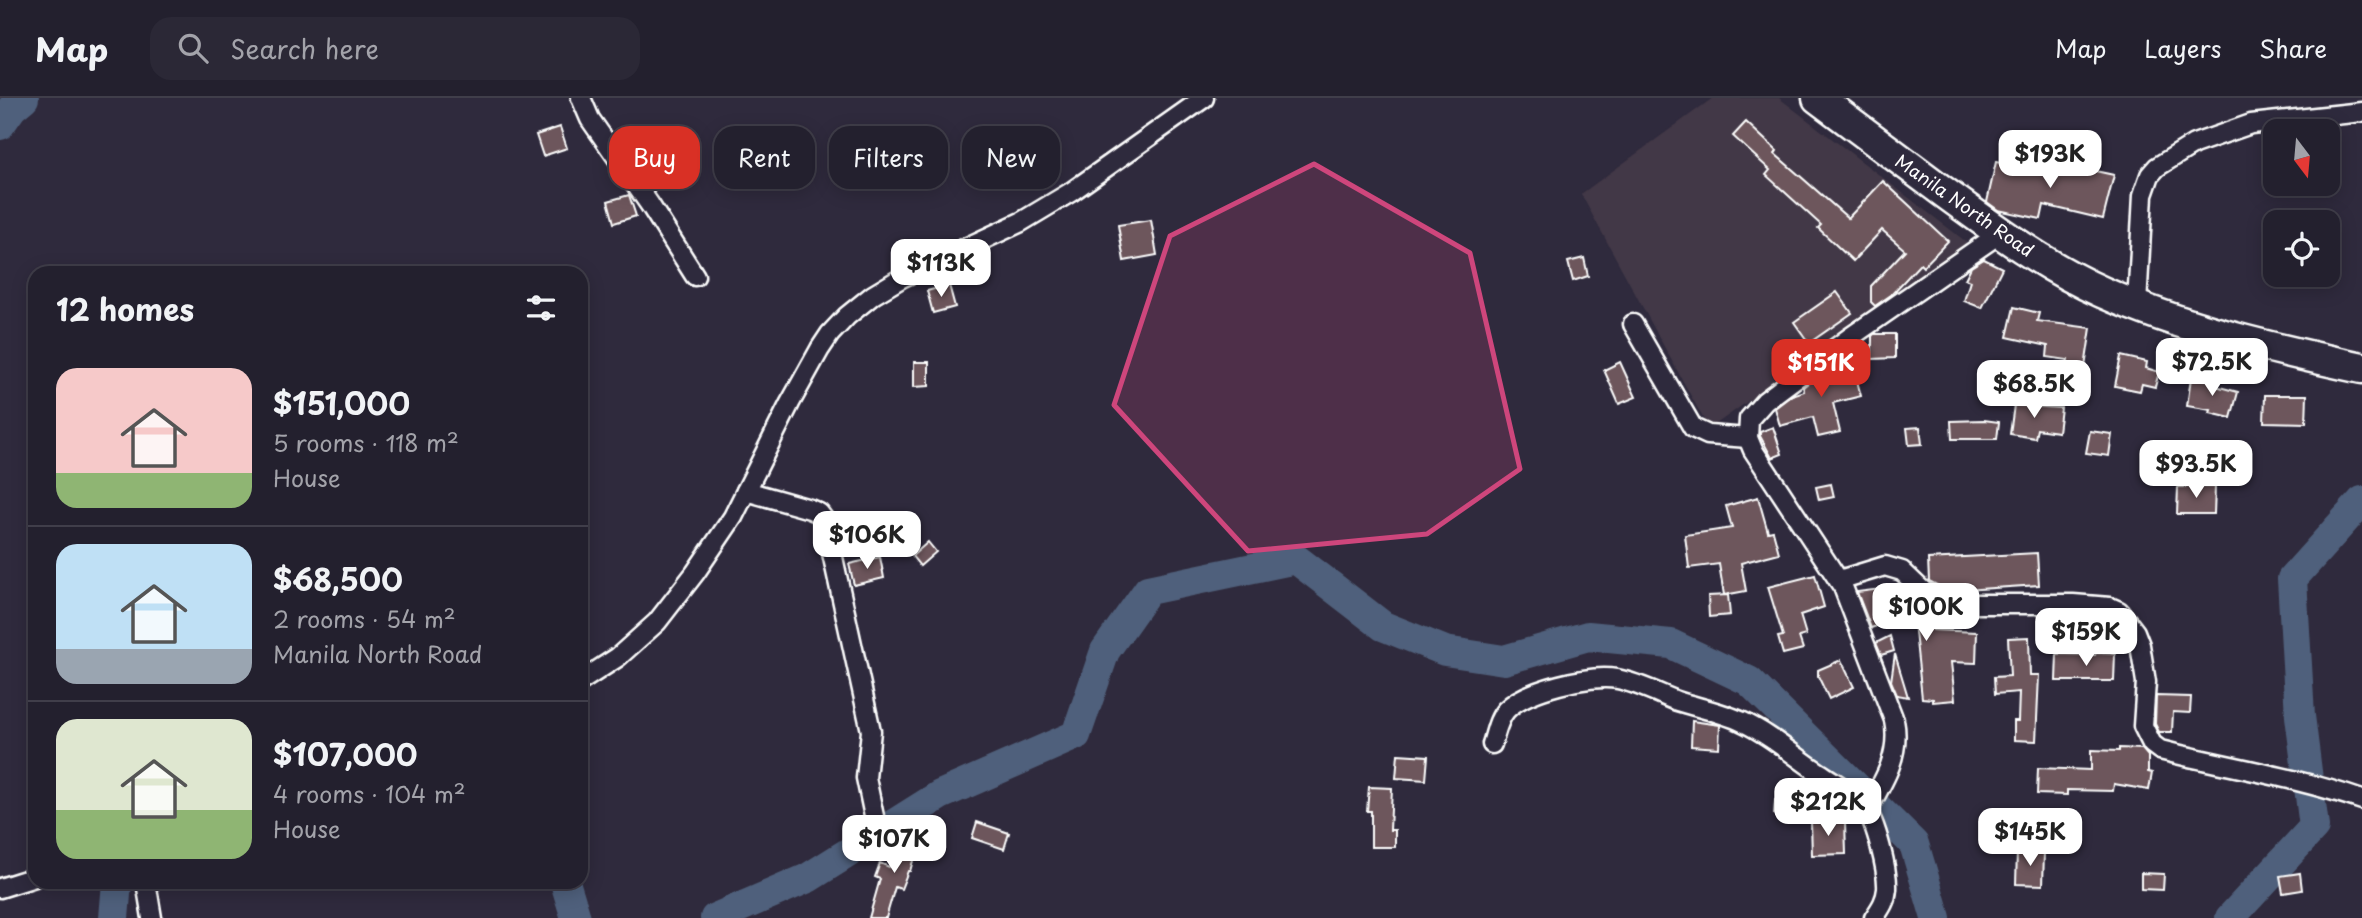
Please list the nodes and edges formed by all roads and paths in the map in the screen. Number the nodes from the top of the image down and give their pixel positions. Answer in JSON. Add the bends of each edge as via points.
{"nodes":[{"id":1,"x":581,"y":98,"type":"edge"},
{"id":2,"x":1204,"y":98,"type":"edge"},
{"id":3,"x":1818,"y":98,"type":"edge"},
{"id":4,"x":2362,"y":112,"type":"edge"},
{"id":5,"x":1999,"y":234,"type":"junction"},
{"id":6,"x":695,"y":276,"type":"dead end"},
{"id":7,"x":2137,"y":305,"type":"junction"},
{"id":8,"x":1633,"y":324,"type":"dead end"},
{"id":9,"x":2362,"y":368,"type":"edge"},
{"id":10,"x":1748,"y":438,"type":"junction"},
{"id":11,"x":746,"y":491,"type":"junction"},
{"id":12,"x":1839,"y":580,"type":"junction"},
{"id":13,"x":588,"y":676,"type":"edge"},
{"id":14,"x":1492,"y":744,"type":"dead end"},
{"id":15,"x":2362,"y":800,"type":"edge"},
{"id":16,"x":1867,"y":810,"type":"junction"},
{"id":17,"x":876,"y":826,"type":"dead end"},
{"id":18,"x":28,"y":879,"type":"edge"},
{"id":19,"x":0,"y":888,"type":"edge"},
{"id":20,"x":147,"y":889,"type":"edge"},
{"id":21,"x":152,"y":918,"type":"edge"},
{"id":22,"x":1874,"y":918,"type":"edge"}],
"edges":[{"from":1,"to":6,"type":"street","via":[[590,119]]},
{"from":2,"to":11,"type":"street","via":[[1072,192],[1021,222],[903,277],[848,316],[820,349]]},
{"from":3,"to":5,"type":"highway","name":"Manila North Road"},
{"from":4,"to":7,"type":"street","via":[[2251,124],[2194,144],[2157,167],[2143,195]]},
{"from":5,"to":7,"type":"highway","name":"Manila North Road","via":[[2054,267]]},
{"from":5,"to":10,"type":"street","via":[[1765,401],[1749,419]]},
{"from":7,"to":9,"type":"highway","name":"Manila North Road","via":[[2227,336]]},
{"from":8,"to":10,"type":"street","via":[[1693,428],[1708,435]]},
{"from":10,"to":12,"type":"street"},
{"from":11,"to":13,"type":"street","via":[[733,517],[657,622]]},
{"from":11,"to":17,"type":"street","via":[[810,509],[825,521],[870,731],[866,778]]},
{"from":12,"to":15,"type":"street","via":[[1885,566],[1902,570],[1924,592],[1949,604],[2110,607],[2119,611],[2140,645],[2146,682],[2143,726],[2152,744],[2160,750],[2281,776]]},
{"from":12,"to":16,"type":"street","via":[[1897,735],[1887,773]]},
{"from":14,"to":16,"type":"street","via":[[1500,718],[1517,701],[1587,679],[1615,678],[1743,722],[1780,743]]},
{"from":16,"to":22,"type":"street","via":[[1887,887]]},
{"from":18,"to":19,"type":"street"},
{"from":20,"to":21,"type":"street"}]}
